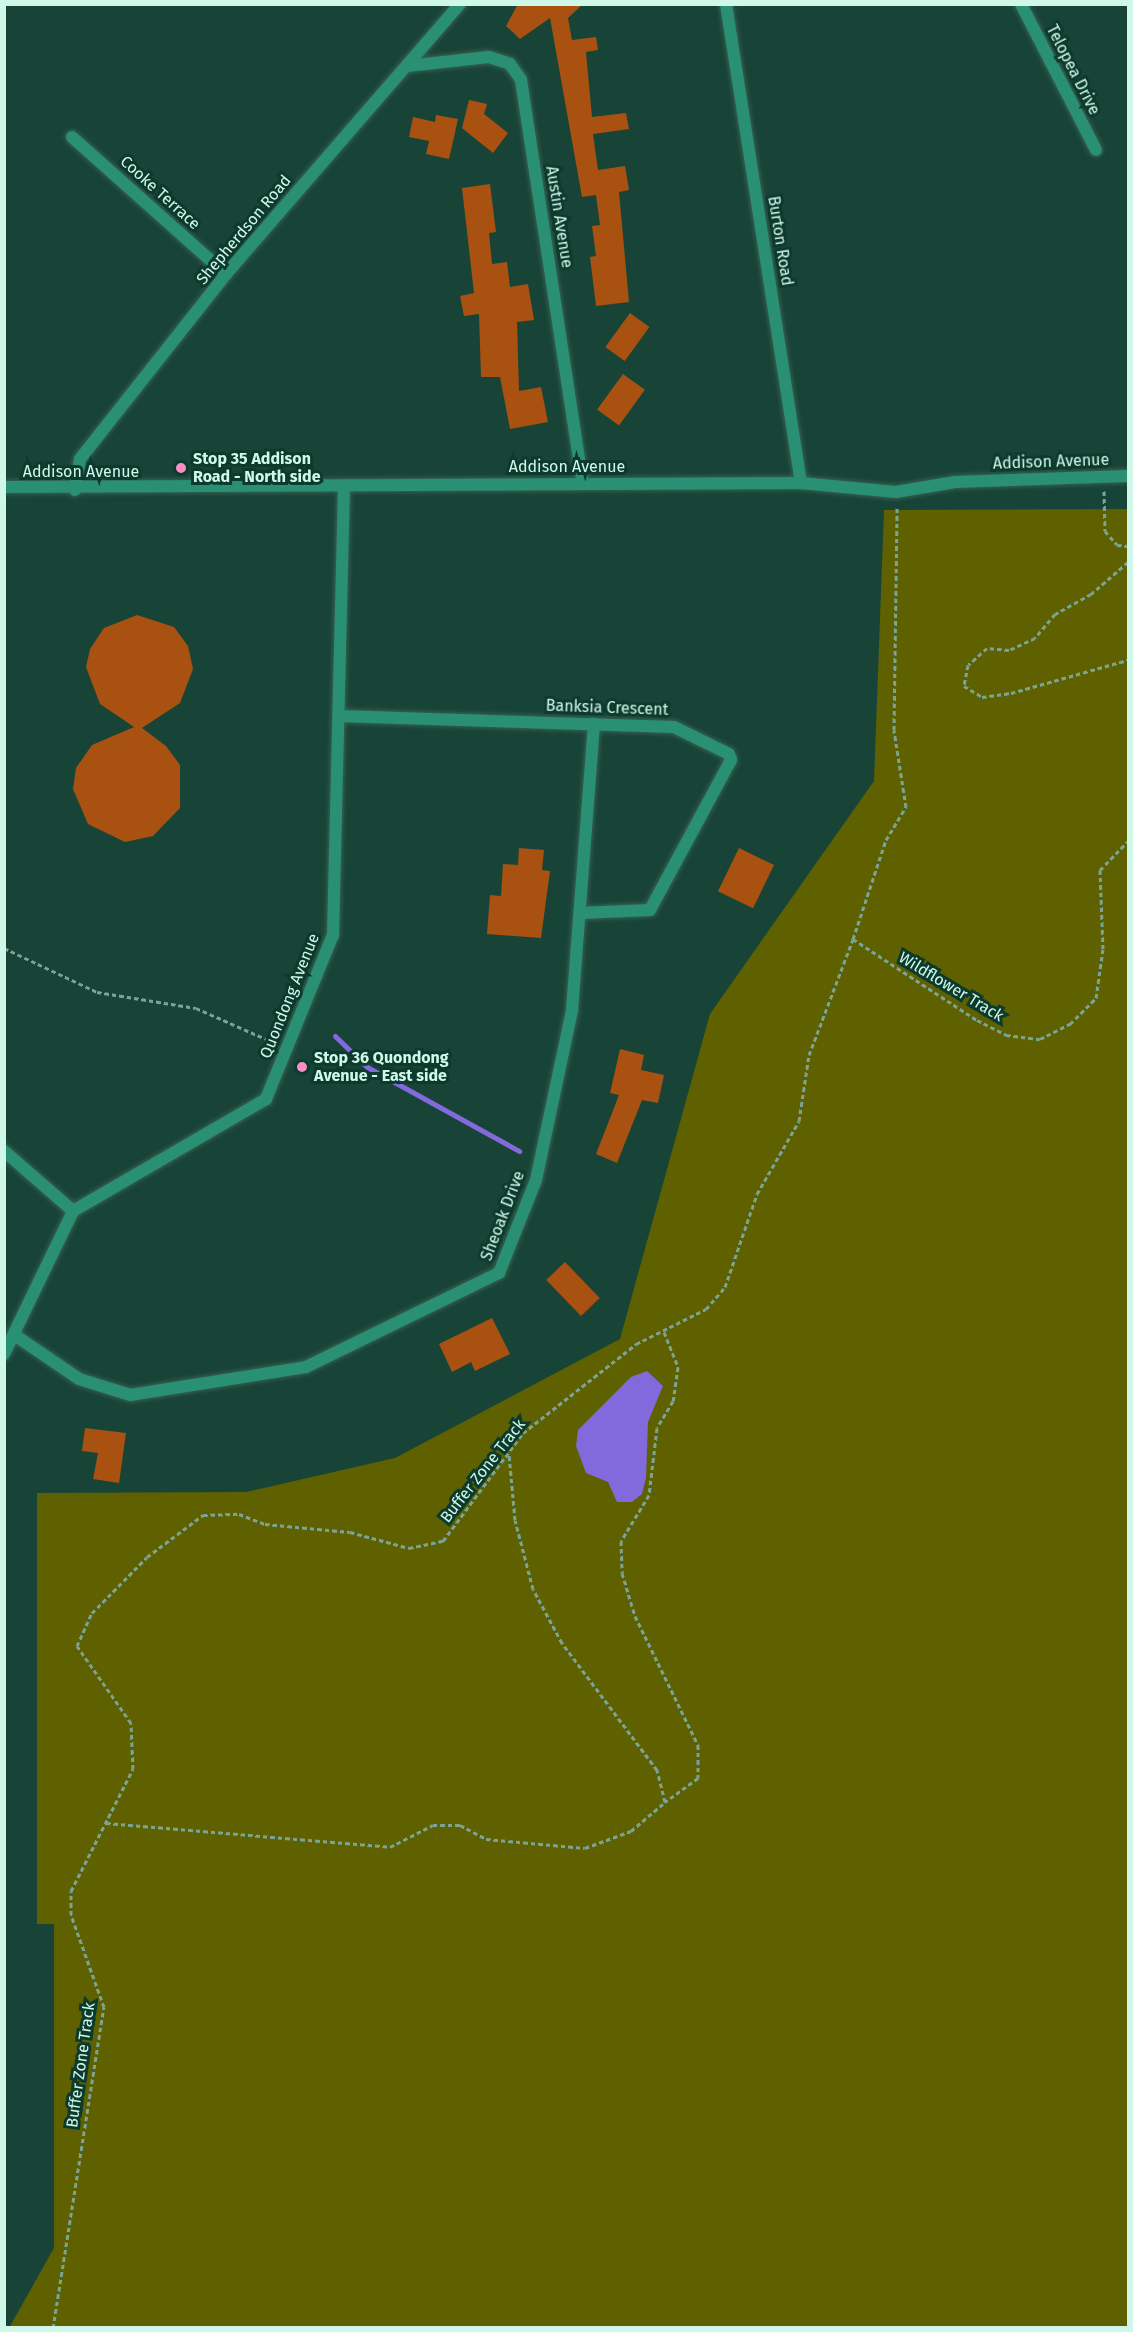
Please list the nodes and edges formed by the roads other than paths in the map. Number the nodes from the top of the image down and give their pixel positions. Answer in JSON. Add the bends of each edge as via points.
{"nodes":[{"id":1,"x":460,"y":4,"type":"edge"},
{"id":2,"x":726,"y":4,"type":"edge"},
{"id":3,"x":1021,"y":4,"type":"edge"},
{"id":4,"x":407,"y":66,"type":"junction"},
{"id":5,"x":72,"y":137,"type":"dead end"},
{"id":6,"x":1096,"y":150,"type":"dead end"},
{"id":7,"x":226,"y":274,"type":"junction"},
{"id":8,"x":1128,"y":476,"type":"edge"},
{"id":9,"x":583,"y":483,"type":"junction"},
{"id":10,"x":801,"y":483,"type":"junction"},
{"id":11,"x":344,"y":486,"type":"junction"},
{"id":12,"x":4,"y":487,"type":"edge"},
{"id":13,"x":75,"y":490,"type":"junction"},
{"id":14,"x":339,"y":716,"type":"junction"},
{"id":15,"x":594,"y":724,"type":"junction"},
{"id":16,"x":580,"y":913,"type":"junction"},
{"id":17,"x":4,"y":1151,"type":"edge"},
{"id":18,"x":73,"y":1211,"type":"junction"},
{"id":19,"x":16,"y":1336,"type":"junction"},
{"id":20,"x":4,"y":1354,"type":"edge"}],
"edges":[{"from":1,"to":4,"type":"street","name":"Shepherdson Road"},
{"from":2,"to":10,"type":"street","name":"Burton Road"},
{"from":3,"to":6,"type":"street","name":"Telopea Drive"},
{"from":4,"to":7,"type":"street","name":"Shepherdson Road"},
{"from":4,"to":9,"type":"street","name":"Austin Avenue","via":[[489,57],[510,64],[521,81]]},
{"from":5,"to":7,"type":"street","name":"Cooke Terrace"},
{"from":7,"to":13,"type":"street","name":"Shepherdson Road","via":[[80,459]]},
{"from":8,"to":10,"type":"street","name":"Addison Avenue","via":[[955,482],[896,492]]},
{"from":9,"to":10,"type":"street","name":"Addison Avenue"},
{"from":9,"to":11,"type":"street","name":"Addison Avenue"},
{"from":11,"to":13,"type":"street","name":"Addison Avenue"},
{"from":11,"to":14,"type":"street","name":"Quondong Avenue"},
{"from":12,"to":13,"type":"street","name":"Addison Avenue"},
{"from":14,"to":15,"type":"street","name":"Banksia Crescent"},
{"from":14,"to":18,"type":"street","name":"Quondong Avenue","via":[[333,935],[266,1099]]},
{"from":15,"to":16,"type":"street","name":"Sheoak Drive"},
{"from":15,"to":16,"type":"street","name":"Banksia Crescent","via":[[674,727],[731,760],[650,910]]},
{"from":16,"to":19,"type":"street","name":"Sheoak Drive","via":[[572,1010],[536,1180],[499,1273],[306,1367],[130,1395],[79,1379]]},
{"from":17,"to":18,"type":"street"},
{"from":18,"to":19,"type":"street"},
{"from":19,"to":20,"type":"street"}]}
